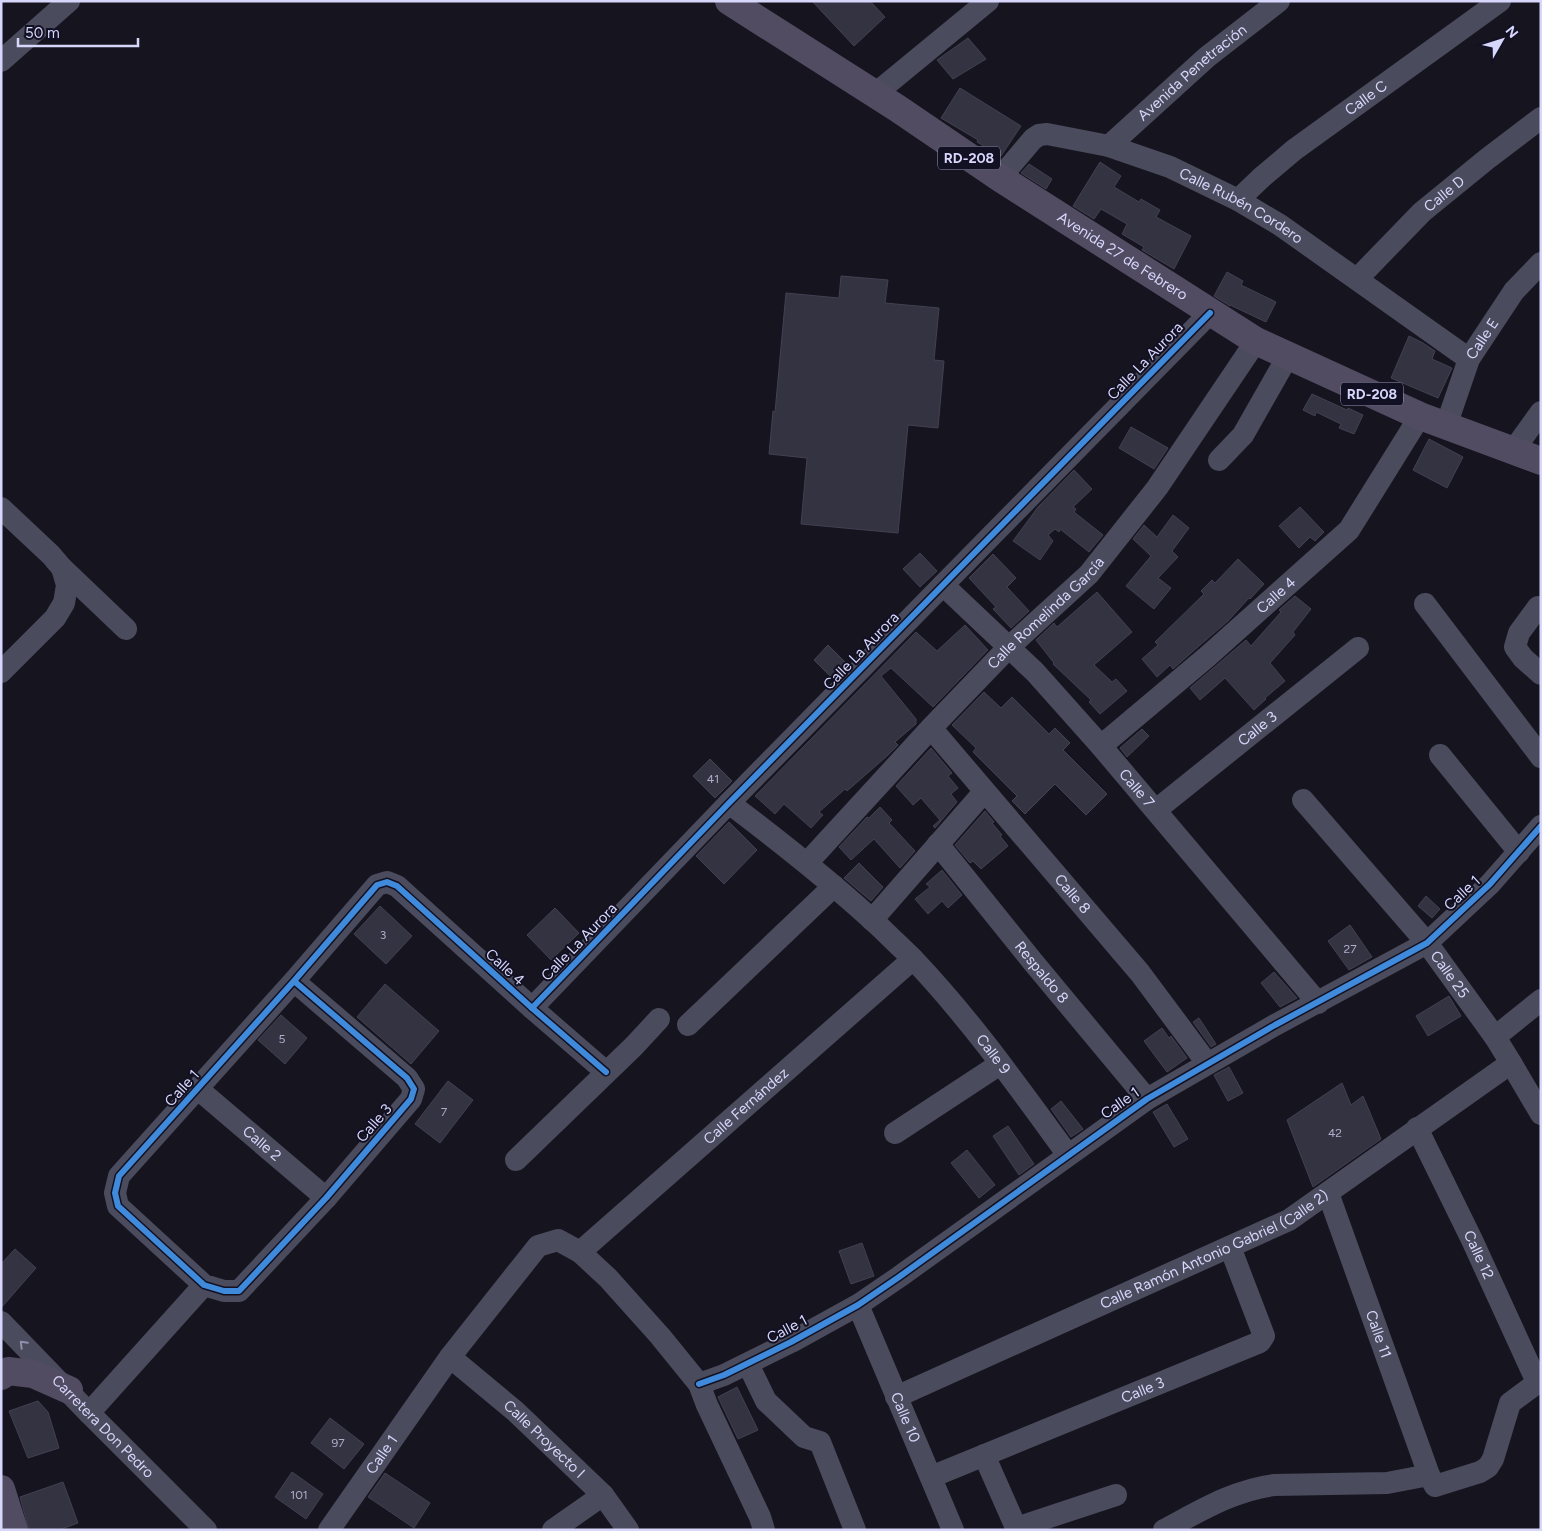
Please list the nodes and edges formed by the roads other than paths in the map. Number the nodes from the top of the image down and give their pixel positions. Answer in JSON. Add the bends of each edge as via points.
{"nodes":[{"id":1,"x":69,"y":1,"type":"edge"},
{"id":2,"x":729,"y":1,"type":"edge"},
{"id":3,"x":988,"y":1,"type":"edge"},
{"id":4,"x":1279,"y":1,"type":"edge"},
{"id":5,"x":1500,"y":1,"type":"edge"},
{"id":6,"x":1,"y":61,"type":"edge"},
{"id":7,"x":875,"y":94,"type":"junction"},
{"id":8,"x":1541,"y":118,"type":"edge"},
{"id":9,"x":1109,"y":146,"type":"junction"},
{"id":10,"x":1000,"y":178,"type":"junction"},
{"id":11,"x":1238,"y":200,"type":"junction"},
{"id":12,"x":1541,"y":263,"type":"edge"},
{"id":13,"x":1357,"y":279,"type":"junction"},
{"id":14,"x":1210,"y":313,"type":"junction"},
{"id":15,"x":1256,"y":341,"type":"junction"},
{"id":16,"x":1288,"y":356,"type":"junction"},
{"id":17,"x":1469,"y":359,"type":"junction"},
{"id":18,"x":1541,"y":412,"type":"edge"},
{"id":19,"x":1420,"y":416,"type":"junction"},
{"id":20,"x":1446,"y":426,"type":"junction"},
{"id":21,"x":1513,"y":451,"type":"junction"},
{"id":22,"x":1219,"y":460,"type":"dead end"},
{"id":23,"x":1541,"y":461,"type":"edge"},
{"id":24,"x":1,"y":508,"type":"edge"},
{"id":25,"x":65,"y":577,"type":"junction"},
{"id":26,"x":943,"y":586,"type":"junction"},
{"id":27,"x":1425,"y":604,"type":"dead end"},
{"id":28,"x":1538,"y":607,"type":"dead end"},
{"id":29,"x":126,"y":629,"type":"dead end"},
{"id":30,"x":1008,"y":648,"type":"junction"},
{"id":31,"x":1358,"y":648,"type":"dead end"},
{"id":32,"x":1,"y":672,"type":"edge"},
{"id":33,"x":1541,"y":674,"type":"edge"},
{"id":34,"x":931,"y":728,"type":"junction"},
{"id":35,"x":1101,"y":746,"type":"junction"},
{"id":36,"x":1440,"y":755,"type":"dead end"},
{"id":37,"x":1541,"y":757,"type":"edge"},
{"id":38,"x":984,"y":792,"type":"junction"},
{"id":39,"x":1303,"y":800,"type":"dead end"},
{"id":40,"x":729,"y":803,"type":"junction"},
{"id":41,"x":1156,"y":810,"type":"junction"},
{"id":42,"x":1541,"y":826,"type":"edge"},
{"id":43,"x":938,"y":844,"type":"junction"},
{"id":44,"x":1519,"y":852,"type":"junction"},
{"id":45,"x":807,"y":862,"type":"junction"},
{"id":46,"x":387,"y":882,"type":"joint"},
{"id":47,"x":834,"y":886,"type":"junction"},
{"id":48,"x":872,"y":920,"type":"junction"},
{"id":49,"x":1427,"y":943,"type":"junction"},
{"id":50,"x":913,"y":958,"type":"junction"},
{"id":51,"x":294,"y":981,"type":"junction"},
{"id":52,"x":1541,"y":1000,"type":"edge"},
{"id":53,"x":1318,"y":1003,"type":"junction"},
{"id":54,"x":532,"y":1008,"type":"junction"},
{"id":55,"x":659,"y":1019,"type":"dead end"},
{"id":56,"x":688,"y":1025,"type":"dead end"},
{"id":57,"x":1495,"y":1037,"type":"junction"},
{"id":58,"x":1511,"y":1063,"type":"junction"},
{"id":59,"x":1000,"y":1064,"type":"junction"},
{"id":60,"x":1207,"y":1064,"type":"junction"},
{"id":61,"x":606,"y":1072,"type":"junction"},
{"id":62,"x":198,"y":1089,"type":"junction"},
{"id":63,"x":1147,"y":1099,"type":"junction"},
{"id":64,"x":1541,"y":1114,"type":"edge"},
{"id":65,"x":1417,"y":1128,"type":"junction"},
{"id":66,"x":895,"y":1133,"type":"dead end"},
{"id":67,"x":1068,"y":1155,"type":"junction"},
{"id":68,"x":516,"y":1160,"type":"dead end"},
{"id":69,"x":1328,"y":1193,"type":"junction"},
{"id":70,"x":326,"y":1198,"type":"junction"},
{"id":71,"x":1230,"y":1247,"type":"junction"},
{"id":72,"x":580,"y":1252,"type":"junction"},
{"id":73,"x":204,"y":1285,"type":"junction"},
{"id":74,"x":239,"y":1291,"type":"joint"},
{"id":75,"x":858,"y":1305,"type":"junction"},
{"id":76,"x":1,"y":1322,"type":"edge"},
{"id":77,"x":450,"y":1358,"type":"junction"},
{"id":78,"x":748,"y":1364,"type":"junction"},
{"id":79,"x":3,"y":1373,"type":"edge"},
{"id":80,"x":1539,"y":1381,"type":"edge"},
{"id":81,"x":699,"y":1384,"type":"junction"},
{"id":82,"x":69,"y":1390,"type":"junction"},
{"id":83,"x":896,"y":1397,"type":"junction"},
{"id":84,"x":90,"y":1413,"type":"junction"},
{"id":85,"x":984,"y":1455,"type":"junction"},
{"id":86,"x":1429,"y":1476,"type":"junction"},
{"id":87,"x":930,"y":1477,"type":"junction"},
{"id":88,"x":1,"y":1489,"type":"edge"},
{"id":89,"x":603,"y":1495,"type":"junction"},
{"id":90,"x":1116,"y":1495,"type":"dead end"},
{"id":91,"x":14,"y":1530,"type":"edge"},
{"id":92,"x":206,"y":1530,"type":"edge"},
{"id":93,"x":329,"y":1530,"type":"edge"},
{"id":94,"x":553,"y":1530,"type":"edge"},
{"id":95,"x":628,"y":1530,"type":"edge"},
{"id":96,"x":764,"y":1530,"type":"edge"},
{"id":97,"x":855,"y":1530,"type":"edge"},
{"id":98,"x":953,"y":1530,"type":"edge"},
{"id":99,"x":1164,"y":1530,"type":"edge"}],
"edges":[{"from":1,"to":6,"type":"street"},
{"from":2,"to":7,"type":"main road","name":"Avenida 27 de Febrero","number":"RD-208"},
{"from":3,"to":7,"type":"street"},
{"from":4,"to":9,"type":"street","name":"Avenida Penetración","via":[[1207,57]]},
{"from":5,"to":11,"type":"street","name":"Calle C","via":[[1294,150]]},
{"from":7,"to":10,"type":"main road","name":"Avenida 27 de Febrero","number":"RD-208"},
{"from":8,"to":13,"type":"street","name":"Calle D","via":[[1422,212]]},
{"from":9,"to":10,"type":"street","name":"Calle Rubén Cordero","via":[[1039,135]]},
{"from":9,"to":11,"type":"street","name":"Calle Rubén Cordero","via":[[1170,167]]},
{"from":10,"to":14,"type":"main road","name":"Avenida 27 de Febrero","number":"RD-208"},
{"from":11,"to":13,"type":"street","name":"Calle Rubén Cordero"},
{"from":12,"to":17,"type":"street","name":"Calle E","via":[[1514,291]]},
{"from":13,"to":17,"type":"street","name":"Calle Rubén Cordero"},
{"from":14,"to":15,"type":"main road","name":"Avenida 27 de Febrero","number":"RD-208"},
{"from":14,"to":26,"type":"street","name":"Calle La Aurora"},
{"from":15,"to":16,"type":"main road","name":"Avenida 27 de Febrero","number":"RD-208"},
{"from":15,"to":30,"type":"street","name":"Calle Romelinda García","via":[[1157,488],[1100,561]]},
{"from":16,"to":19,"type":"main road","name":"Avenida 27 de Febrero","number":"RD-208"},
{"from":16,"to":22,"type":"street","via":[[1243,435]]},
{"from":17,"to":20,"type":"street","name":"Calle E"},
{"from":18,"to":21,"type":"street"},
{"from":19,"to":20,"type":"main road","name":"Avenida 27 de Febrero","number":"RD-208"},
{"from":19,"to":35,"type":"street","name":"Calle 4","via":[[1349,530]]},
{"from":20,"to":21,"type":"main road","name":"Avenida 27 de Febrero","number":"RD-208"},
{"from":21,"to":23,"type":"main road","name":"Avenida 27 de Febrero","number":"RD-208"},
{"from":24,"to":25,"type":"street","via":[[51,555]]},
{"from":25,"to":29,"type":"street"},
{"from":25,"to":32,"type":"street","via":[[64,603],[55,618]]},
{"from":26,"to":30,"type":"street","name":"Calle 7"},
{"from":26,"to":40,"type":"street","name":"Calle La Aurora"},
{"from":27,"to":37,"type":"street"},
{"from":28,"to":33,"type":"street","via":[[1519,633],[1515,647]]},
{"from":30,"to":34,"type":"street","name":"Calle Romelinda García"},
{"from":30,"to":35,"type":"street","name":"Calle 7","via":[[1035,672]]},
{"from":31,"to":41,"type":"street","name":"Calle 3"},
{"from":34,"to":38,"type":"street","name":"Calle 8"},
{"from":34,"to":45,"type":"street","name":"Calle Romelinda García"},
{"from":35,"to":41,"type":"street","name":"Calle 7"},
{"from":36,"to":44,"type":"street"},
{"from":38,"to":43,"type":"street"},
{"from":38,"to":60,"type":"street","name":"Calle 8","via":[[1140,973]]},
{"from":39,"to":49,"type":"street","name":"Calle 25"},
{"from":40,"to":45,"type":"street"},
{"from":40,"to":54,"type":"street","name":"Calle La Aurora"},
{"from":41,"to":53,"type":"street","name":"Calle 7"},
{"from":42,"to":44,"type":"street","name":"Calle 1"},
{"from":43,"to":48,"type":"street"},
{"from":43,"to":63,"type":"street","name":"Respaldo 8"},
{"from":44,"to":49,"type":"street","name":"Calle 1"},
{"from":45,"to":47,"type":"street"},
{"from":46,"to":51,"type":"street","name":"Calle 1","via":[[377,885]]},
{"from":46,"to":54,"type":"street","name":"Calle 4","via":[[397,886]]},
{"from":47,"to":48,"type":"street"},
{"from":47,"to":56,"type":"street"},
{"from":48,"to":50,"type":"street","name":"Calle 9"},
{"from":49,"to":53,"type":"street","name":"Calle 1"},
{"from":49,"to":57,"type":"street","name":"Calle 25"},
{"from":50,"to":59,"type":"street","name":"Calle 9"},
{"from":50,"to":72,"type":"street","name":"Calle Fernández"},
{"from":51,"to":62,"type":"street","name":"Calle 1"},
{"from":51,"to":70,"type":"street","name":"Calle 3","via":[[407,1078],[414,1088],[411,1099]]},
{"from":52,"to":57,"type":"street"},
{"from":53,"to":60,"type":"street","name":"Calle 1"},
{"from":54,"to":61,"type":"street","name":"Calle 4"},
{"from":55,"to":61,"type":"street"},
{"from":57,"to":58,"type":"street","name":"Calle 25"},
{"from":58,"to":64,"type":"street","name":"Calle 25"},
{"from":58,"to":65,"type":"street","name":"Calle Ramón Antonio Gabriel (Calle 2)"},
{"from":59,"to":66,"type":"street"},
{"from":59,"to":67,"type":"street","name":"Calle 9"},
{"from":60,"to":63,"type":"street","name":"Calle 1"},
{"from":61,"to":68,"type":"street"},
{"from":62,"to":70,"type":"street","name":"Calle 2"},
{"from":62,"to":73,"type":"street","name":"Calle 1","via":[[119,1176],[114,1193],[118,1206]]},
{"from":63,"to":67,"type":"street","name":"Calle 1"},
{"from":65,"to":69,"type":"street","name":"Calle Ramón Antonio Gabriel (Calle 2)"},
{"from":65,"to":80,"type":"street","name":"Calle 12"},
{"from":67,"to":75,"type":"street","name":"Calle 1"},
{"from":69,"to":71,"type":"street","name":"Calle Ramón Antonio Gabriel (Calle 2)","via":[[1289,1220]]},
{"from":69,"to":86,"type":"street","name":"Calle 11"},
{"from":70,"to":74,"type":"street","name":"Calle 3"},
{"from":71,"to":83,"type":"street","name":"Calle Ramón Antonio Gabriel (Calle 2)"},
{"from":71,"to":85,"type":"street","name":"Calle 3","via":[[1264,1336],[1260,1342]]},
{"from":72,"to":77,"type":"street","name":"Calle 1","via":[[558,1240],[538,1246]]},
{"from":72,"to":81,"type":"street","name":"Calle 1","via":[[608,1278]]},
{"from":73,"to":74,"type":"street","name":"Calle 1","via":[[224,1291]]},
{"from":73,"to":84,"type":"street"},
{"from":75,"to":78,"type":"street","name":"Calle 1"},
{"from":75,"to":83,"type":"street","name":"Calle 10"},
{"from":82,"to":76,"type":"street","name":"Carretera Don Pedro","one_way":true},
{"from":77,"to":89,"type":"street","name":"Calle Proyecto I","via":[[515,1411]]},
{"from":77,"to":93,"type":"street","name":"Calle 1"},
{"from":78,"to":81,"type":"street","name":"Calle 1"},
{"from":78,"to":97,"type":"street","via":[[766,1401],[804,1437],[820,1442]]},
{"from":79,"to":82,"type":"main road","via":[[33,1374]]},
{"from":80,"to":86,"type":"street","via":[[1510,1403],[1493,1459],[1484,1470],[1436,1487]]},
{"from":81,"to":96,"type":"street"},
{"from":82,"to":84,"type":"street","name":"Carretera Don Pedro"},
{"from":83,"to":87,"type":"street","name":"Calle 10"},
{"from":84,"to":92,"type":"street","name":"Carretera Don Pedro"},
{"from":85,"to":87,"type":"street","name":"Calle 3"},
{"from":85,"to":90,"type":"street","via":[[1014,1523],[1019,1527]]},
{"from":86,"to":99,"type":"street","via":[[1388,1483],[1256,1487],[1221,1500]]},
{"from":87,"to":98,"type":"street","name":"Calle 10"},
{"from":88,"to":91,"type":"main road"},
{"from":89,"to":94,"type":"street"},
{"from":89,"to":95,"type":"street","name":"Calle Proyecto I"}]}
